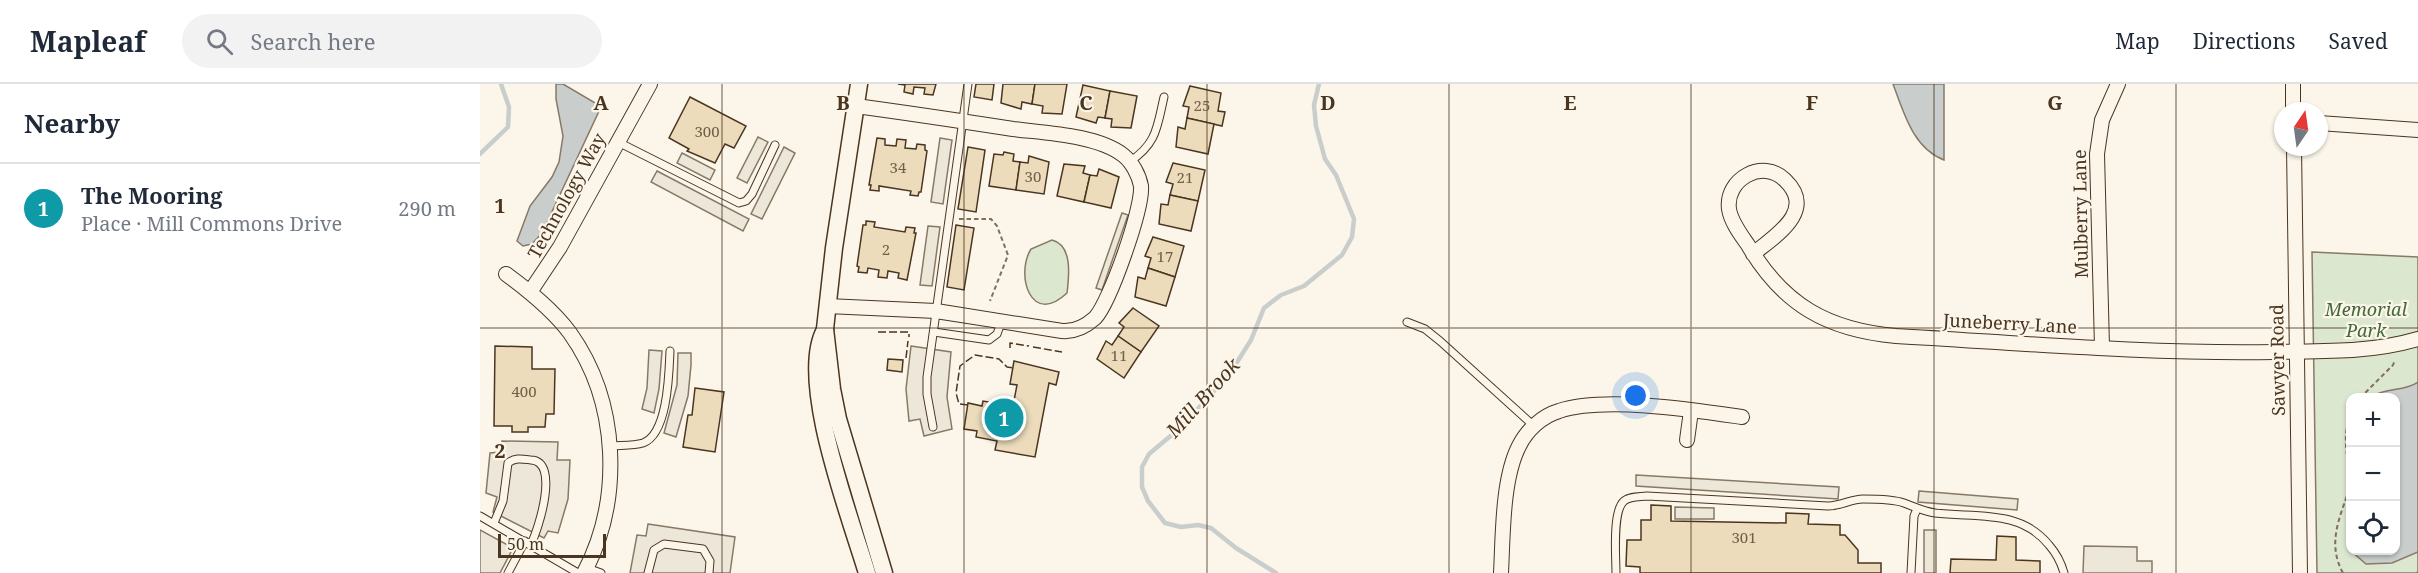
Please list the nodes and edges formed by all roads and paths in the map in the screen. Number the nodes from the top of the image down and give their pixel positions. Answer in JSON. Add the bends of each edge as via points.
{"nodes":[{"id":1,"x":650,"y":84,"type":"edge"},
{"id":2,"x":859,"y":84,"type":"edge"},
{"id":3,"x":968,"y":84,"type":"edge"},
{"id":4,"x":2118,"y":84,"type":"edge"},
{"id":5,"x":2293,"y":84,"type":"edge"},
{"id":6,"x":1164,"y":97,"type":"dead end"},
{"id":7,"x":2293,"y":102,"type":"edge"},
{"id":8,"x":856,"y":106,"type":"junction"},
{"id":9,"x":963,"y":121,"type":"junction"},
{"id":10,"x":2328,"y":124,"type":"edge"},
{"id":11,"x":2418,"y":130,"type":"edge"},
{"id":12,"x":618,"y":142,"type":"junction"},
{"id":13,"x":775,"y":145,"type":"dead end"},
{"id":14,"x":2294,"y":156,"type":"edge"},
{"id":15,"x":1130,"y":162,"type":"junction"},
{"id":16,"x":957,"y":219,"type":"dead end"},
{"id":17,"x":1753,"y":254,"type":"junction"},
{"id":18,"x":506,"y":274,"type":"dead end"},
{"id":19,"x":530,"y":292,"type":"junction"},
{"id":20,"x":990,"y":301,"type":"dead end"},
{"id":21,"x":827,"y":306,"type":"junction"},
{"id":22,"x":936,"y":310,"type":"junction"},
{"id":23,"x":1002,"y":320,"type":"junction"},
{"id":24,"x":1407,"y":322,"type":"dead end"},
{"id":25,"x":825,"y":329,"type":"junction"},
{"id":26,"x":934,"y":332,"type":"junction"},
{"id":27,"x":2418,"y":339,"type":"edge"},
{"id":28,"x":2102,"y":347,"type":"junction"},
{"id":29,"x":670,"y":351,"type":"dead end"},
{"id":30,"x":2296,"y":351,"type":"junction"},
{"id":31,"x":2395,"y":360,"type":"dead end"},
{"id":32,"x":2365,"y":393,"type":"edge"},
{"id":33,"x":1691,"y":411,"type":"junction"},
{"id":34,"x":1742,"y":417,"type":"dead end"},
{"id":35,"x":1534,"y":426,"type":"junction"},
{"id":36,"x":933,"y":427,"type":"dead end"},
{"id":37,"x":2346,"y":429,"type":"edge"},
{"id":38,"x":1687,"y":440,"type":"dead end"},
{"id":39,"x":610,"y":446,"type":"junction"},
{"id":40,"x":2346,"y":453,"type":"edge"},
{"id":41,"x":2346,"y":496,"type":"edge"},
{"id":42,"x":1917,"y":509,"type":"junction"},
{"id":43,"x":480,"y":516,"type":"edge"},
{"id":44,"x":494,"y":523,"type":"junction"},
{"id":45,"x":528,"y":543,"type":"junction"},
{"id":46,"x":583,"y":571,"type":"edge"},
{"id":47,"x":508,"y":573,"type":"edge"},
{"id":48,"x":601,"y":573,"type":"edge"},
{"id":49,"x":648,"y":573,"type":"edge"},
{"id":50,"x":709,"y":573,"type":"edge"},
{"id":51,"x":867,"y":573,"type":"edge"},
{"id":52,"x":884,"y":573,"type":"edge"},
{"id":53,"x":1501,"y":573,"type":"edge"},
{"id":54,"x":1616,"y":573,"type":"edge"},
{"id":55,"x":1911,"y":573,"type":"edge"},
{"id":56,"x":2064,"y":573,"type":"edge"},
{"id":57,"x":2300,"y":573,"type":"edge"},
{"id":58,"x":2343,"y":573,"type":"edge"}],
"edges":[{"from":1,"to":12,"type":"street","name":"Technology Way"},
{"from":2,"to":8,"type":"street"},
{"from":3,"to":9,"type":"lane"},
{"from":4,"to":28,"type":"street","name":"Mulberry Lane","via":[[2102,120],[2097,154]]},
{"from":5,"to":7,"type":"street"},
{"from":6,"to":15,"type":"lane","via":[[1153,141]]},
{"from":8,"to":9,"type":"street"},
{"from":8,"to":21,"type":"street"},
{"from":9,"to":15,"type":"street","via":[[1095,143],[1115,150]]},
{"from":9,"to":22,"type":"lane"},
{"from":10,"to":11,"type":"street"},
{"from":12,"to":13,"type":"lane","via":[[739,203],[752,194]]},
{"from":12,"to":19,"type":"street","name":"Technology Way","via":[[560,247]]},
{"from":14,"to":30,"type":"street","name":"Sawyer Road"},
{"from":15,"to":23,"type":"street","via":[[1140,182],[1139,209],[1109,292],[1096,316],[1081,327],[1066,331]]},
{"from":16,"to":20,"type":"path","via":[[991,219],[997,226],[1008,255]]},
{"from":17,"to":17,"type":"street","name":"Juneberry Lane","via":[[1789,225],[1795,211],[1796,200],[1790,185],[1773,173],[1756,171],[1745,176],[1729,198],[1730,215]]},
{"from":17,"to":28,"type":"street","name":"Juneberry Lane","via":[[1774,284],[1792,300],[1809,312],[1851,329],[1896,336]]},
{"from":18,"to":19,"type":"street"},
{"from":19,"to":39,"type":"street","via":[[557,317],[580,350],[600,394]]},
{"from":21,"to":22,"type":"street"},
{"from":21,"to":25,"type":"street"},
{"from":22,"to":23,"type":"street"},
{"from":22,"to":26,"type":"lane"},
{"from":23,"to":26,"type":"lane","via":[[997,334],[989,340]]},
{"from":24,"to":35,"type":"lane","via":[[1440,341]]},
{"from":25,"to":51,"type":"street","via":[[817,352],[822,411]]},
{"from":25,"to":52,"type":"street","via":[[838,420]]},
{"from":26,"to":36,"type":"lane","via":[[927,386]]},
{"from":27,"to":30,"type":"street","name":"Juneberry Lane","via":[[2377,349]]},
{"from":28,"to":30,"type":"street","name":"Juneberry Lane"},
{"from":29,"to":39,"type":"lane","via":[[667,392],[655,433],[643,443]]},
{"from":30,"to":57,"type":"street","name":"Sawyer Road"},
{"from":31,"to":32,"type":"path"},
{"from":33,"to":34,"type":"street"},
{"from":33,"to":35,"type":"street","via":[[1584,405],[1558,411]]},
{"from":33,"to":38,"type":"street"},
{"from":35,"to":53,"type":"street","via":[[1518,447],[1512,467]]},
{"from":37,"to":40,"type":"path"},
{"from":39,"to":46,"type":"street","via":[[607,507],[601,533]]},
{"from":41,"to":58,"type":"path","via":[[2335,530],[2336,555]]},
{"from":42,"to":54,"type":"lane","via":[[1897,501],[1863,499],[1828,506],[1633,497],[1622,503],[1619,510]]},
{"from":42,"to":55,"type":"lane"},
{"from":42,"to":56,"type":"lane","via":[[2023,522],[2048,542]]},
{"from":43,"to":44,"type":"lane"},
{"from":44,"to":45,"type":"lane"},
{"from":44,"to":45,"type":"lane","via":[[501,511],[508,463],[515,459],[538,460],[546,471],[544,498],[539,527]]},
{"from":45,"to":46,"type":"lane"},
{"from":45,"to":47,"type":"lane"},
{"from":46,"to":48,"type":"lane"},
{"from":49,"to":50,"type":"lane","via":[[654,550],[664,544],[702,549],[710,561]]}]}
